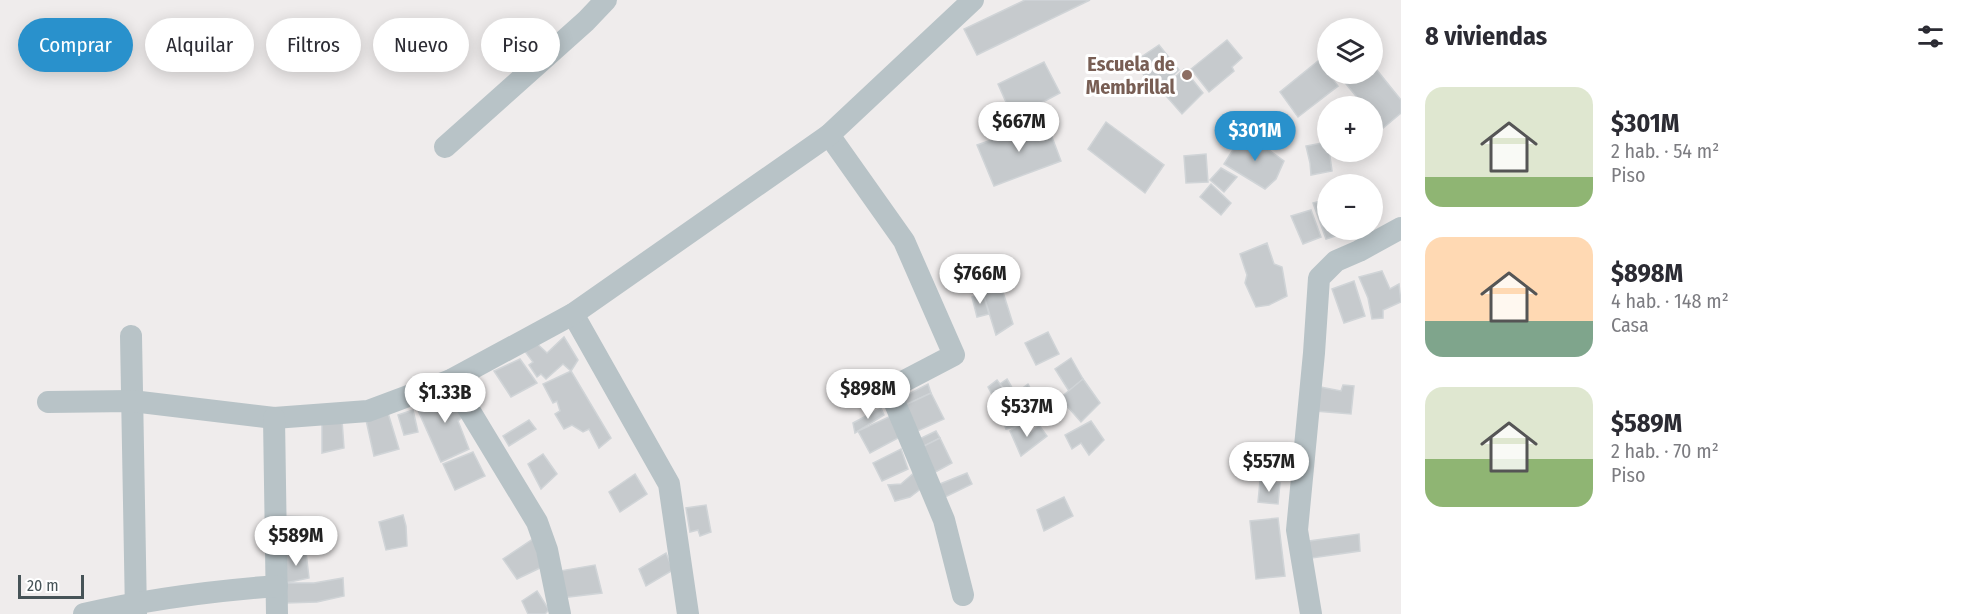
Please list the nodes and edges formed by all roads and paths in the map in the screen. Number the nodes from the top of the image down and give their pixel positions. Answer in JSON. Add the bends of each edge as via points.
{"nodes":[{"id":1,"x":606,"y":0,"type":"edge"},
{"id":2,"x":973,"y":0,"type":"edge"},
{"id":3,"x":829,"y":135,"type":"junction"},
{"id":4,"x":445,"y":147,"type":"dead end"},
{"id":5,"x":1401,"y":228,"type":"edge"},
{"id":6,"x":573,"y":315,"type":"junction"},
{"id":7,"x":130,"y":336,"type":"dead end"},
{"id":8,"x":451,"y":380,"type":"junction"},
{"id":9,"x":132,"y":401,"type":"junction"},
{"id":10,"x":48,"y":402,"type":"dead end"},
{"id":11,"x":273,"y":418,"type":"junction"},
{"id":12,"x":277,"y":586,"type":"junction"},
{"id":13,"x":963,"y":595,"type":"dead end"},
{"id":14,"x":136,"y":608,"type":"edge"},
{"id":15,"x":84,"y":614,"type":"edge"},
{"id":16,"x":277,"y":614,"type":"edge"},
{"id":17,"x":560,"y":614,"type":"edge"},
{"id":18,"x":688,"y":614,"type":"edge"},
{"id":19,"x":1311,"y":614,"type":"edge"}],
"edges":[{"from":1,"to":4,"type":"street"},
{"from":2,"to":3,"type":"street"},
{"from":3,"to":6,"type":"street"},
{"from":3,"to":13,"type":"street","via":[[904,240],[954,355],[890,389],[944,520]]},
{"from":5,"to":19,"type":"street","via":[[1336,261],[1319,278],[1297,530]]},
{"from":6,"to":8,"type":"street"},
{"from":6,"to":18,"type":"street","via":[[669,484]]},
{"from":7,"to":9,"type":"street"},
{"from":8,"to":11,"type":"street","via":[[368,411]]},
{"from":8,"to":17,"type":"street","via":[[537,522]]},
{"from":9,"to":10,"type":"street"},
{"from":9,"to":11,"type":"street"},
{"from":9,"to":14,"type":"street"},
{"from":11,"to":12,"type":"street"},
{"from":12,"to":14,"type":"street","via":[[212,591]]},
{"from":12,"to":16,"type":"street"},
{"from":14,"to":15,"type":"street"}]}
